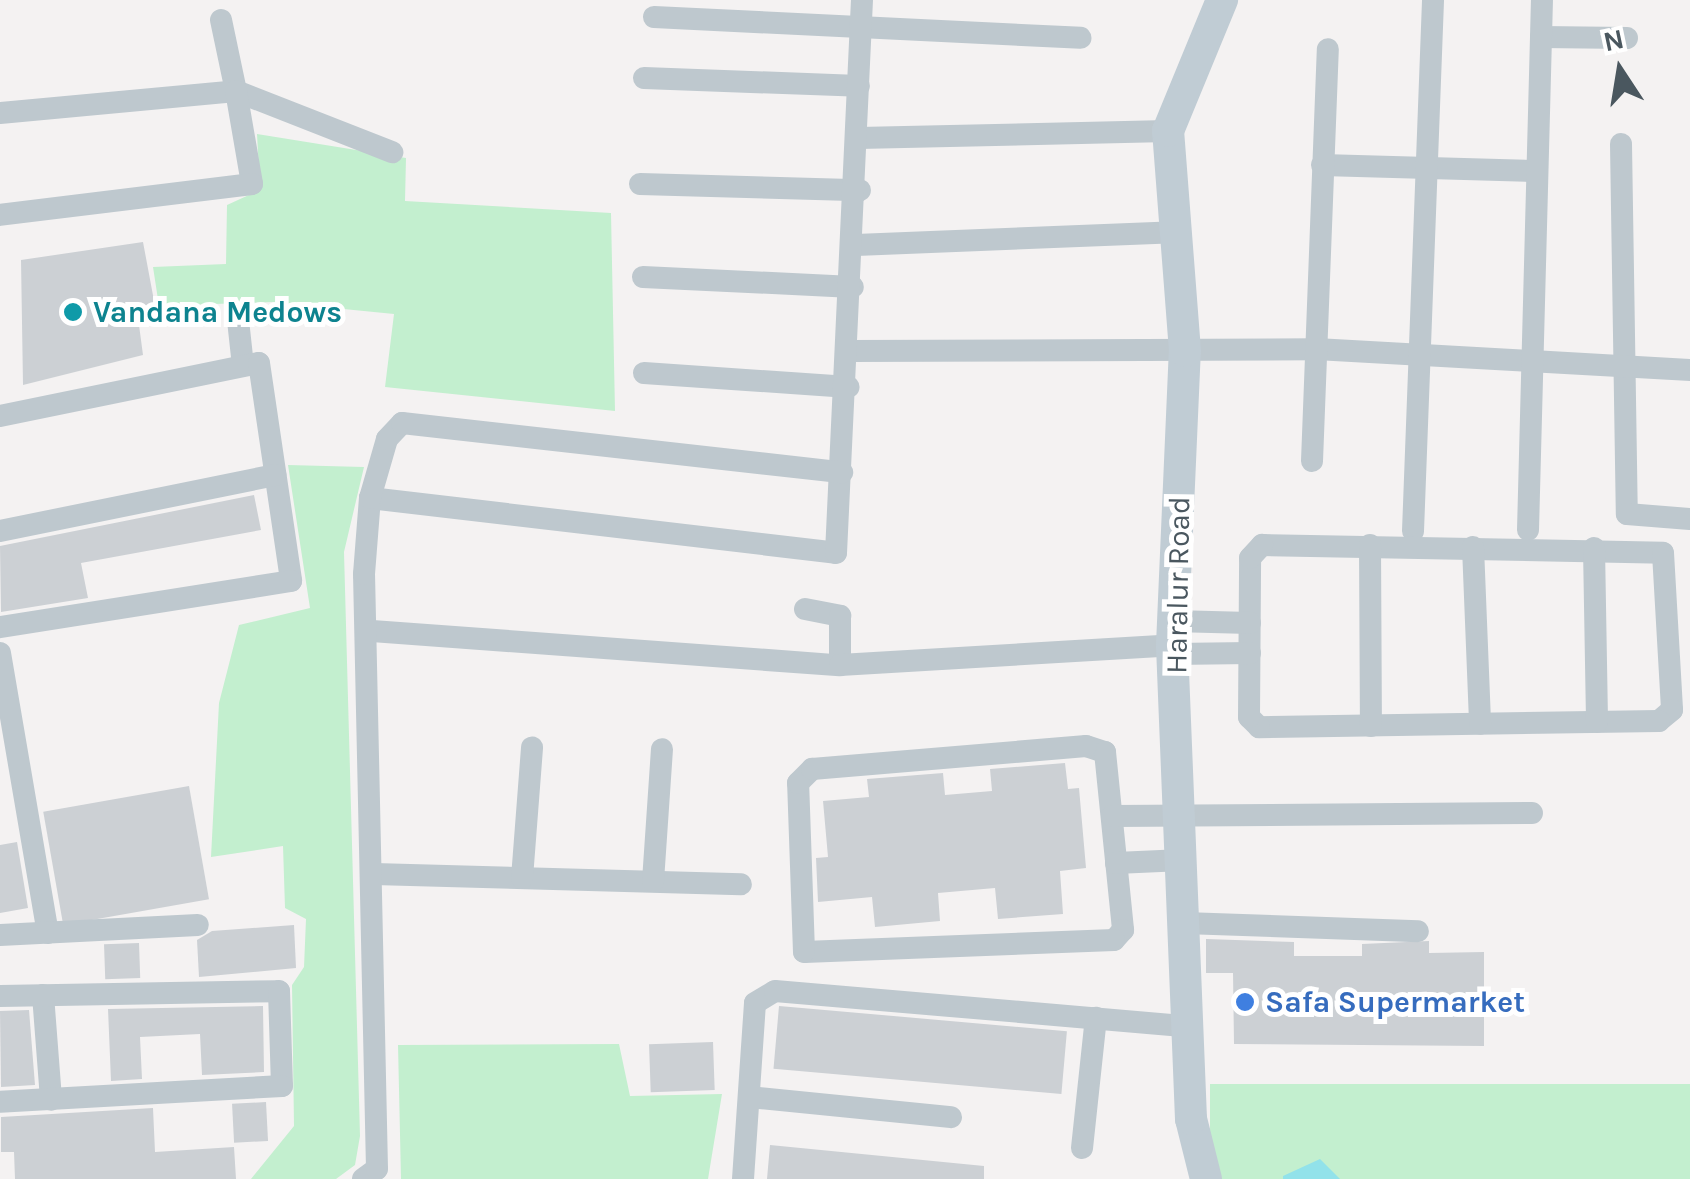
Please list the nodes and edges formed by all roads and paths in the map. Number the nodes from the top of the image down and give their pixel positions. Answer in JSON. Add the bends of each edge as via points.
{"nodes":[{"id":1,"x":862,"y":0,"type":"edge"},
{"id":2,"x":1222,"y":0,"type":"edge"},
{"id":3,"x":1434,"y":0,"type":"edge"},
{"id":4,"x":1542,"y":0,"type":"edge"},
{"id":5,"x":654,"y":17,"type":"dead end"},
{"id":6,"x":222,"y":20,"type":"dead end"},
{"id":7,"x":862,"y":33,"type":"junction"},
{"id":8,"x":1541,"y":37,"type":"junction"},
{"id":9,"x":1080,"y":38,"type":"dead end"},
{"id":10,"x":1627,"y":38,"type":"dead end"},
{"id":11,"x":1328,"y":49,"type":"dead end"},
{"id":12,"x":644,"y":78,"type":"dead end"},
{"id":13,"x":859,"y":86,"type":"junction"},
{"id":14,"x":236,"y":91,"type":"junction"},
{"id":15,"x":0,"y":113,"type":"edge"},
{"id":16,"x":1168,"y":131,"type":"junction"},
{"id":17,"x":859,"y":138,"type":"junction"},
{"id":18,"x":1621,"y":144,"type":"dead end"},
{"id":19,"x":392,"y":152,"type":"dead end"},
{"id":20,"x":1322,"y":165,"type":"junction"},
{"id":21,"x":1424,"y":169,"type":"junction"},
{"id":22,"x":1535,"y":171,"type":"junction"},
{"id":23,"x":640,"y":184,"type":"dead end"},
{"id":24,"x":860,"y":190,"type":"junction"},
{"id":25,"x":0,"y":216,"type":"edge"},
{"id":26,"x":1174,"y":232,"type":"junction"},
{"id":27,"x":856,"y":245,"type":"junction"},
{"id":28,"x":643,"y":277,"type":"dead end"},
{"id":29,"x":854,"y":287,"type":"junction"},
{"id":30,"x":238,"y":320,"type":"dead end"},
{"id":31,"x":1316,"y":349,"type":"junction"},
{"id":32,"x":1185,"y":351,"type":"junction"},
{"id":33,"x":850,"y":352,"type":"junction"},
{"id":34,"x":1414,"y":352,"type":"junction"},
{"id":35,"x":1527,"y":357,"type":"junction"},
{"id":36,"x":242,"y":366,"type":"junction"},
{"id":37,"x":1620,"y":368,"type":"junction"},
{"id":38,"x":1690,"y":370,"type":"edge"},
{"id":39,"x":644,"y":374,"type":"dead end"},
{"id":40,"x":849,"y":387,"type":"junction"},
{"id":41,"x":0,"y":416,"type":"edge"},
{"id":42,"x":1312,"y":462,"type":"dead end"},
{"id":43,"x":842,"y":472,"type":"junction"},
{"id":44,"x":275,"y":474,"type":"junction"},
{"id":45,"x":370,"y":498,"type":"junction"},
{"id":46,"x":1690,"y":519,"type":"edge"},
{"id":47,"x":1528,"y":530,"type":"dead end"},
{"id":48,"x":0,"y":531,"type":"edge"},
{"id":49,"x":1413,"y":531,"type":"dead end"},
{"id":50,"x":1370,"y":546,"type":"junction"},
{"id":51,"x":1473,"y":547,"type":"junction"},
{"id":52,"x":1594,"y":548,"type":"junction"},
{"id":53,"x":806,"y":608,"type":"dead end"},
{"id":54,"x":1250,"y":623,"type":"junction"},
{"id":55,"x":0,"y":626,"type":"edge"},
{"id":56,"x":372,"y":631,"type":"junction"},
{"id":57,"x":1173,"y":640,"type":"junction"},
{"id":58,"x":1250,"y":653,"type":"junction"},
{"id":59,"x":0,"y":654,"type":"edge"},
{"id":60,"x":840,"y":665,"type":"junction"},
{"id":61,"x":1597,"y":722,"type":"junction"},
{"id":62,"x":1480,"y":724,"type":"junction"},
{"id":63,"x":1371,"y":726,"type":"junction"},
{"id":64,"x":532,"y":747,"type":"dead end"},
{"id":65,"x":662,"y":749,"type":"dead end"},
{"id":66,"x":1182,"y":809,"type":"junction"},
{"id":67,"x":1532,"y":813,"type":"dead end"},
{"id":68,"x":1112,"y":816,"type":"junction"},
{"id":69,"x":1183,"y":860,"type":"junction"},
{"id":70,"x":1116,"y":863,"type":"junction"},
{"id":71,"x":374,"y":874,"type":"junction"},
{"id":72,"x":522,"y":878,"type":"junction"},
{"id":73,"x":653,"y":881,"type":"junction"},
{"id":74,"x":741,"y":884,"type":"dead end"},
{"id":75,"x":1184,"y":923,"type":"junction"},
{"id":76,"x":198,"y":925,"type":"dead end"},
{"id":77,"x":1418,"y":931,"type":"dead end"},
{"id":78,"x":48,"y":933,"type":"junction"},
{"id":79,"x":0,"y":935,"type":"edge"},
{"id":80,"x":0,"y":996,"type":"edge"},
{"id":81,"x":43,"y":996,"type":"junction"},
{"id":82,"x":1096,"y":1018,"type":"junction"},
{"id":83,"x":1186,"y":1026,"type":"junction"},
{"id":84,"x":749,"y":1097,"type":"junction"},
{"id":85,"x":51,"y":1100,"type":"junction"},
{"id":86,"x":0,"y":1102,"type":"edge"},
{"id":87,"x":952,"y":1117,"type":"dead end"},
{"id":88,"x":1082,"y":1148,"type":"dead end"},
{"id":89,"x":363,"y":1179,"type":"edge"},
{"id":90,"x":744,"y":1179,"type":"edge"},
{"id":91,"x":1206,"y":1179,"type":"edge"}],
"edges":[{"from":1,"to":7,"type":"street"},
{"from":2,"to":16,"type":"street","name":"Haralur Road"},
{"from":3,"to":21,"type":"street"},
{"from":4,"to":8,"type":"street"},
{"from":5,"to":7,"type":"street"},
{"from":6,"to":14,"type":"street"},
{"from":7,"to":9,"type":"street"},
{"from":7,"to":13,"type":"street"},
{"from":8,"to":10,"type":"street"},
{"from":8,"to":22,"type":"street"},
{"from":11,"to":20,"type":"street"},
{"from":12,"to":13,"type":"street"},
{"from":13,"to":17,"type":"street"},
{"from":14,"to":15,"type":"street"},
{"from":14,"to":19,"type":"street"},
{"from":14,"to":25,"type":"street","via":[[252,184]]},
{"from":16,"to":17,"type":"street"},
{"from":16,"to":26,"type":"street","name":"Haralur Road"},
{"from":17,"to":24,"type":"street"},
{"from":18,"to":37,"type":"street"},
{"from":20,"to":21,"type":"street"},
{"from":20,"to":31,"type":"street"},
{"from":21,"to":22,"type":"street"},
{"from":21,"to":34,"type":"street"},
{"from":22,"to":35,"type":"street"},
{"from":23,"to":24,"type":"street"},
{"from":24,"to":27,"type":"street"},
{"from":26,"to":27,"type":"street"},
{"from":26,"to":32,"type":"street","name":"Haralur Road"},
{"from":27,"to":29,"type":"street"},
{"from":28,"to":29,"type":"street"},
{"from":29,"to":33,"type":"street"},
{"from":30,"to":36,"type":"street"},
{"from":31,"to":32,"type":"street"},
{"from":31,"to":34,"type":"street"},
{"from":31,"to":42,"type":"street"},
{"from":32,"to":33,"type":"street"},
{"from":32,"to":57,"type":"street","name":"Haralur Road"},
{"from":33,"to":40,"type":"street"},
{"from":34,"to":35,"type":"street"},
{"from":34,"to":49,"type":"street"},
{"from":35,"to":37,"type":"street"},
{"from":35,"to":47,"type":"street"},
{"from":36,"to":41,"type":"street"},
{"from":36,"to":44,"type":"street","via":[[258,363]]},
{"from":37,"to":38,"type":"street"},
{"from":37,"to":46,"type":"street","via":[[1626,514]]},
{"from":39,"to":40,"type":"street"},
{"from":40,"to":43,"type":"street"},
{"from":43,"to":45,"type":"street","via":[[402,422],[387,440]]},
{"from":43,"to":45,"type":"street","via":[[836,552]]},
{"from":44,"to":48,"type":"street"},
{"from":44,"to":55,"type":"street","via":[[291,581]]},
{"from":45,"to":56,"type":"street"},
{"from":50,"to":51,"type":"street"},
{"from":50,"to":54,"type":"street","via":[[1253,550]]},
{"from":50,"to":63,"type":"street"},
{"from":51,"to":52,"type":"street"},
{"from":51,"to":62,"type":"street"},
{"from":52,"to":61,"type":"street"},
{"from":52,"to":61,"type":"street","via":[[1653,549],[1669,563],[1672,710],[1660,721]]},
{"from":53,"to":60,"type":"street","via":[[840,616]]},
{"from":54,"to":57,"type":"street"},
{"from":54,"to":58,"type":"street"},
{"from":56,"to":60,"type":"street"},
{"from":56,"to":71,"type":"street"},
{"from":57,"to":58,"type":"street"},
{"from":57,"to":60,"type":"street"},
{"from":57,"to":66,"type":"street","name":"Haralur Road"},
{"from":58,"to":63,"type":"street","via":[[1252,723]]},
{"from":59,"to":78,"type":"street"},
{"from":61,"to":62,"type":"street"},
{"from":62,"to":63,"type":"street"},
{"from":64,"to":72,"type":"street"},
{"from":65,"to":73,"type":"street"},
{"from":66,"to":67,"type":"street"},
{"from":66,"to":68,"type":"street"},
{"from":66,"to":69,"type":"street","name":"Haralur Road"},
{"from":68,"to":70,"type":"street"},
{"from":68,"to":70,"type":"street","via":[[1105,752],[1086,746],[812,769],[798,784],[804,952],[1114,940],[1123,930]]},
{"from":69,"to":70,"type":"street"},
{"from":69,"to":75,"type":"street","name":"Haralur Road"},
{"from":71,"to":72,"type":"street"},
{"from":71,"to":89,"type":"street","via":[[377,1168]]},
{"from":72,"to":73,"type":"street"},
{"from":73,"to":74,"type":"street"},
{"from":75,"to":77,"type":"street"},
{"from":75,"to":83,"type":"street","name":"Haralur Road"},
{"from":76,"to":78,"type":"street"},
{"from":78,"to":79,"type":"street"},
{"from":80,"to":81,"type":"street"},
{"from":81,"to":85,"type":"street"},
{"from":81,"to":85,"type":"street","via":[[278,991],[282,1086]]},
{"from":82,"to":83,"type":"street"},
{"from":82,"to":84,"type":"street","via":[[775,991],[755,1003]]},
{"from":82,"to":88,"type":"street"},
{"from":83,"to":91,"type":"street","name":"Haralur Road","via":[[1191,1119]]},
{"from":84,"to":87,"type":"street"},
{"from":84,"to":90,"type":"street"},
{"from":85,"to":86,"type":"street"}]}
